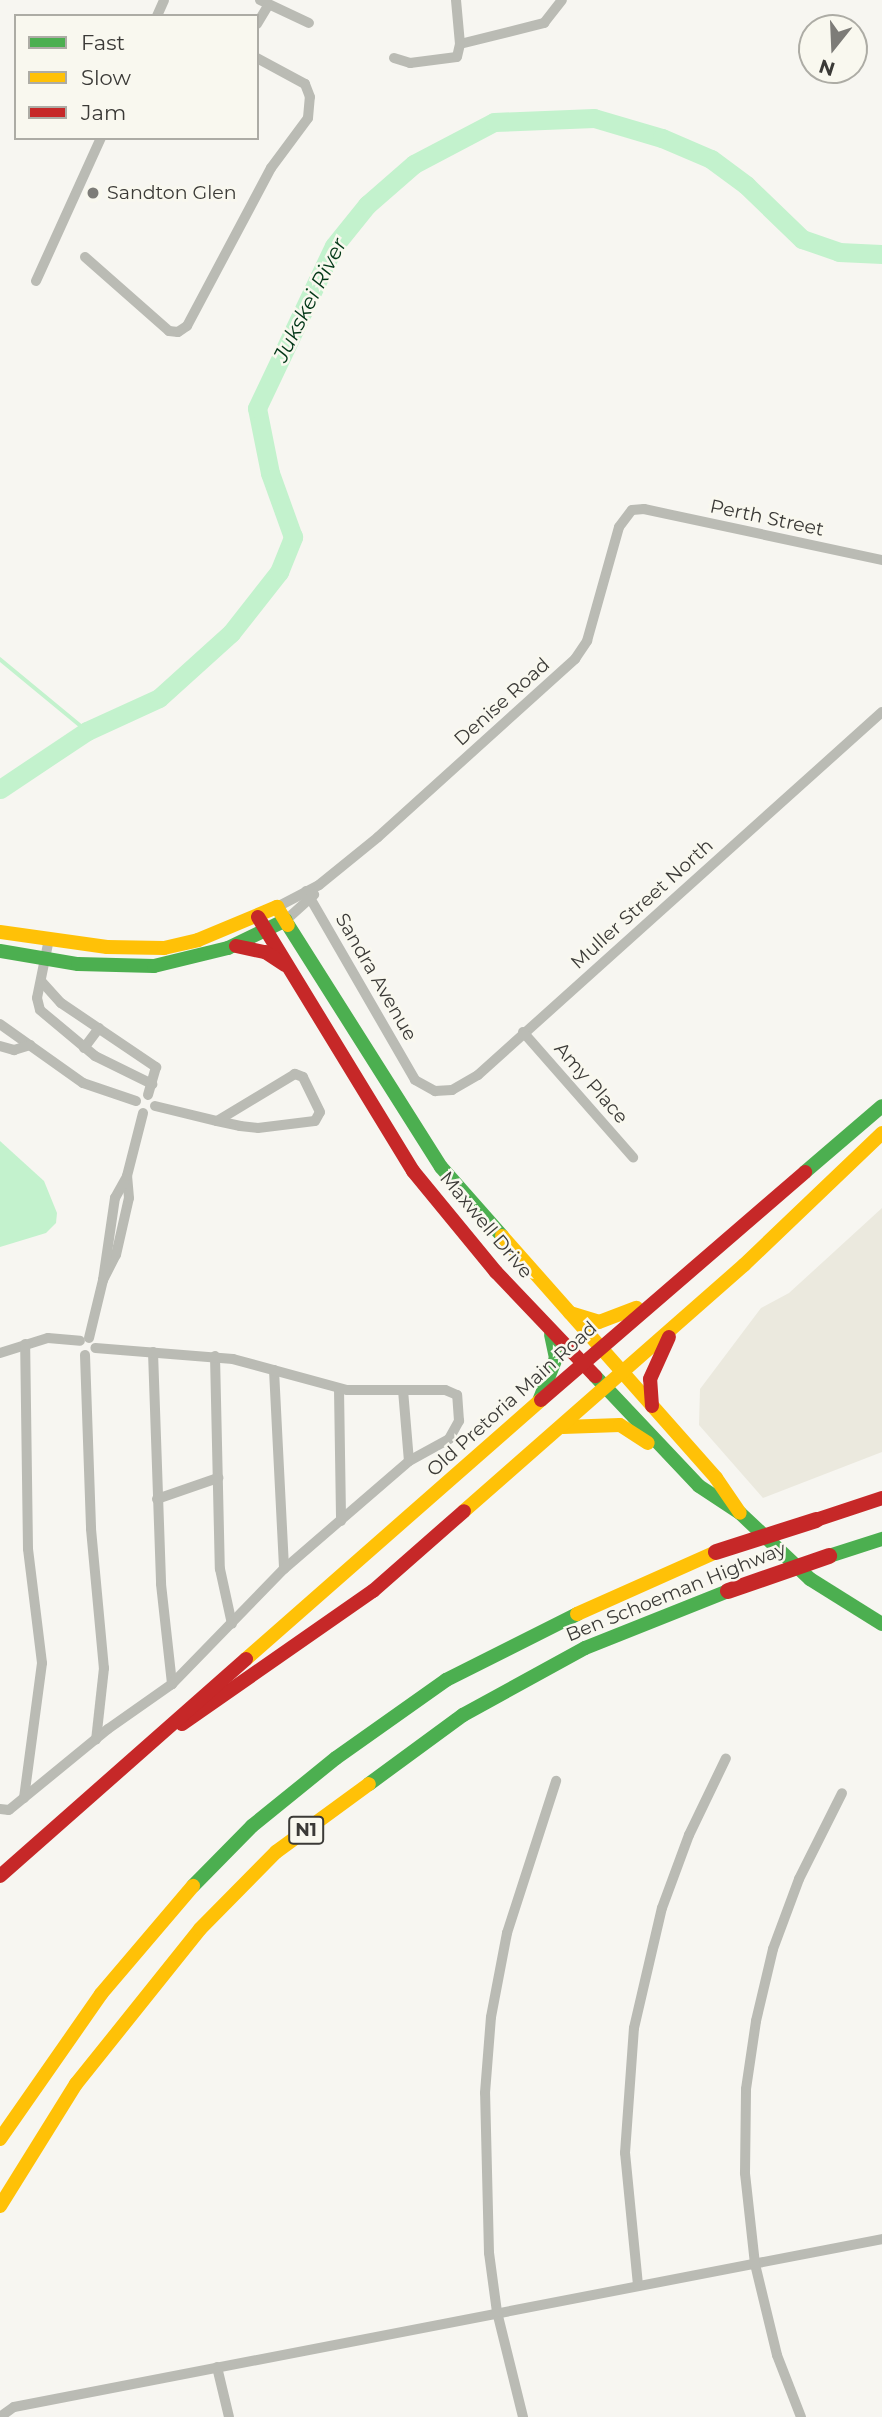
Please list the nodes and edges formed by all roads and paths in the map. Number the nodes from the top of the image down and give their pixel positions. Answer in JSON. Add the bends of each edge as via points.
{"nodes":[{"id":1,"x":164,"y":0,"type":"edge"},
{"id":2,"x":456,"y":0,"type":"edge"},
{"id":3,"x":562,"y":0,"type":"edge"},
{"id":4,"x":264,"y":3,"type":"edge"},
{"id":5,"x":162,"y":14,"type":"edge"},
{"id":6,"x":309,"y":23,"type":"dead end"},
{"id":7,"x":460,"y":48,"type":"junction"},
{"id":8,"x":394,"y":58,"type":"dead end"},
{"id":9,"x":259,"y":59,"type":"edge"},
{"id":10,"x":100,"y":140,"type":"edge"},
{"id":11,"x":85,"y":257,"type":"dead end"},
{"id":12,"x":36,"y":281,"type":"dead end"},
{"id":13,"x":644,"y":509,"type":"joint"},
{"id":14,"x":882,"y":560,"type":"edge"},
{"id":15,"x":882,"y":712,"type":"edge"},
{"id":16,"x":309,"y":895,"type":"junction"},
{"id":17,"x":282,"y":914,"type":"junction"},
{"id":18,"x":258,"y":916,"type":"junction"},
{"id":19,"x":0,"y":932,"type":"edge"},
{"id":20,"x":267,"y":932,"type":"junction"},
{"id":21,"x":48,"y":939,"type":"junction"},
{"id":22,"x":233,"y":946,"type":"junction"},
{"id":23,"x":0,"y":951,"type":"edge"},
{"id":24,"x":45,"y":959,"type":"junction"},
{"id":25,"x":291,"y":970,"type":"junction"},
{"id":26,"x":42,"y":982,"type":"junction"},
{"id":27,"x":0,"y":1024,"type":"edge"},
{"id":28,"x":99,"y":1028,"type":"junction"},
{"id":29,"x":523,"y":1032,"type":"junction"},
{"id":30,"x":30,"y":1045,"type":"junction"},
{"id":31,"x":0,"y":1046,"type":"edge"},
{"id":32,"x":84,"y":1048,"type":"junction"},
{"id":33,"x":415,"y":1080,"type":"joint"},
{"id":34,"x":152,"y":1084,"type":"junction"},
{"id":35,"x":148,"y":1095,"type":"junction"},
{"id":36,"x":136,"y":1101,"type":"junction"},
{"id":37,"x":155,"y":1106,"type":"junction"},
{"id":38,"x":882,"y":1106,"type":"edge"},
{"id":39,"x":143,"y":1113,"type":"junction"},
{"id":40,"x":217,"y":1121,"type":"junction"},
{"id":41,"x":882,"y":1133,"type":"edge"},
{"id":42,"x":633,"y":1157,"type":"dead end"},
{"id":43,"x":127,"y":1176,"type":"junction"},
{"id":44,"x":103,"y":1280,"type":"junction"},
{"id":45,"x":661,"y":1294,"type":"junction"},
{"id":46,"x":563,"y":1310,"type":"junction"},
{"id":47,"x":675,"y":1326,"type":"junction"},
{"id":48,"x":550,"y":1331,"type":"junction"},
{"id":49,"x":84,"y":1340,"type":"junction"},
{"id":50,"x":25,"y":1344,"type":"junction"},
{"id":51,"x":95,"y":1348,"type":"junction"},
{"id":52,"x":599,"y":1349,"type":"junction"},
{"id":53,"x":153,"y":1352,"type":"junction"},
{"id":54,"x":0,"y":1353,"type":"edge"},
{"id":55,"x":85,"y":1355,"type":"junction"},
{"id":56,"x":215,"y":1356,"type":"junction"},
{"id":57,"x":582,"y":1367,"type":"junction"},
{"id":58,"x":274,"y":1370,"type":"junction"},
{"id":59,"x":623,"y":1373,"type":"junction"},
{"id":60,"x":339,"y":1389,"type":"junction"},
{"id":61,"x":605,"y":1389,"type":"junction"},
{"id":62,"x":403,"y":1390,"type":"junction"},
{"id":63,"x":652,"y":1406,"type":"junction"},
{"id":64,"x":535,"y":1409,"type":"junction"},
{"id":65,"x":562,"y":1427,"type":"junction"},
{"id":66,"x":409,"y":1461,"type":"junction"},
{"id":67,"x":678,"y":1465,"type":"junction"},
{"id":68,"x":218,"y":1478,"type":"junction"},
{"id":69,"x":882,"y":1498,"type":"edge"},
{"id":70,"x":157,"y":1499,"type":"junction"},
{"id":71,"x":740,"y":1513,"type":"junction"},
{"id":72,"x":341,"y":1521,"type":"junction"},
{"id":73,"x":882,"y":1539,"type":"edge"},
{"id":74,"x":284,"y":1569,"type":"junction"},
{"id":75,"x":232,"y":1624,"type":"junction"},
{"id":76,"x":882,"y":1624,"type":"edge"},
{"id":77,"x":172,"y":1684,"type":"junction"},
{"id":78,"x":174,"y":1727,"type":"junction"},
{"id":79,"x":96,"y":1740,"type":"junction"},
{"id":80,"x":726,"y":1758,"type":"dead end"},
{"id":81,"x":556,"y":1781,"type":"dead end"},
{"id":82,"x":842,"y":1793,"type":"dead end"},
{"id":83,"x":24,"y":1798,"type":"junction"},
{"id":84,"x":3,"y":1812,"type":"edge"},
{"id":85,"x":0,"y":1876,"type":"edge"},
{"id":86,"x":0,"y":2139,"type":"edge"},
{"id":87,"x":0,"y":2206,"type":"edge"},
{"id":88,"x":882,"y":2239,"type":"edge"},
{"id":89,"x":755,"y":2264,"type":"junction"},
{"id":90,"x":638,"y":2285,"type":"junction"},
{"id":91,"x":497,"y":2312,"type":"junction"},
{"id":92,"x":218,"y":2367,"type":"junction"},
{"id":93,"x":0,"y":2417,"type":"edge"},
{"id":94,"x":229,"y":2417,"type":"edge"},
{"id":95,"x":523,"y":2417,"type":"edge"},
{"id":96,"x":801,"y":2417,"type":"edge"}],
"edges":[{"from":1,"to":5,"type":"street"},
{"from":2,"to":7,"type":"street"},
{"from":3,"to":7,"type":"street","via":[[544,23]]},
{"from":4,"to":6,"type":"street"},
{"from":7,"to":8,"type":"street","via":[[455,58]]},
{"from":9,"to":11,"type":"street","via":[[305,84],[310,97],[308,118],[271,168],[187,326],[169,331]]},
{"from":10,"to":12,"type":"street"},
{"from":13,"to":14,"type":"street","name":"Perth Street"},
{"from":13,"to":16,"type":"street","name":"Denise Road","via":[[632,510],[622,520],[580,654]]},
{"from":15,"to":29,"type":"street","name":"Muller Street North"},
{"from":16,"to":17,"type":"street"},
{"from":16,"to":17,"type":"street","name":"Denise Road"},
{"from":16,"to":33,"type":"street","name":"Sandra Avenue"},
{"from":17,"to":18,"type":"main road"},
{"from":17,"to":20,"type":"main road"},
{"from":17,"to":46,"type":"main road","name":"Maxwell Drive","via":[[422,1141]]},
{"from":18,"to":20,"type":"main road","name":"Maxwell Drive"},
{"from":18,"to":21,"type":"main road","via":[[164,948],[118,948]]},
{"from":19,"to":21,"type":"main road"},
{"from":20,"to":22,"type":"main road"},
{"from":20,"to":25,"type":"main road","name":"Maxwell Drive"},
{"from":21,"to":24,"type":"street"},
{"from":22,"to":24,"type":"main road","via":[[154,966]]},
{"from":22,"to":25,"type":"main road","via":[[265,952]]},
{"from":23,"to":24,"type":"main road"},
{"from":24,"to":26,"type":"street"},
{"from":25,"to":48,"type":"main road","name":"Maxwell Drive","via":[[413,1171]]},
{"from":26,"to":28,"type":"street","via":[[61,1003]]},
{"from":26,"to":32,"type":"street","via":[[37,998],[40,1010]]},
{"from":27,"to":30,"type":"street"},
{"from":28,"to":32,"type":"street"},
{"from":28,"to":34,"type":"street","via":[[156,1067]]},
{"from":29,"to":33,"type":"street","name":"Muller Street North","via":[[464,1086],[435,1091]]},
{"from":29,"to":42,"type":"street","name":"Amy Place"},
{"from":30,"to":31,"type":"street","via":[[14,1050]]},
{"from":30,"to":36,"type":"street","via":[[93,1088]]},
{"from":32,"to":34,"type":"street","via":[[129,1076]]},
{"from":34,"to":35,"type":"street"},
{"from":35,"to":36,"type":"street"},
{"from":35,"to":37,"type":"street"},
{"from":36,"to":39,"type":"street"},
{"from":37,"to":39,"type":"street"},
{"from":37,"to":40,"type":"street"},
{"from":38,"to":45,"type":"main road","name":"Old Pretoria Main Road"},
{"from":39,"to":43,"type":"street"},
{"from":40,"to":40,"type":"street","via":[[295,1074],[303,1077],[320,1112],[315,1121],[258,1128]]},
{"from":41,"to":47,"type":"main road","name":"Old Pretoria Main Road"},
{"from":43,"to":44,"type":"street","via":[[114,1204]]},
{"from":43,"to":44,"type":"street","via":[[127,1206],[116,1255]]},
{"from":44,"to":49,"type":"street"},
{"from":45,"to":46,"type":"main road","via":[[612,1320],[587,1320]]},
{"from":45,"to":52,"type":"main road","name":"Old Pretoria Main Road"},
{"from":46,"to":52,"type":"main road","name":"Maxwell Drive"},
{"from":47,"to":59,"type":"main road","name":"Old Pretoria Main Road"},
{"from":47,"to":63,"type":"main road","via":[[653,1369]]},
{"from":48,"to":57,"type":"main road","name":"Maxwell Drive"},
{"from":48,"to":64,"type":"main road","via":[[555,1358]]},
{"from":49,"to":50,"type":"street","via":[[48,1338]]},
{"from":49,"to":51,"type":"street"},
{"from":49,"to":55,"type":"street","via":[[79,1351]]},
{"from":50,"to":54,"type":"street"},
{"from":50,"to":83,"type":"street","via":[[28,1549],[42,1663]]},
{"from":51,"to":53,"type":"street"},
{"from":51,"to":55,"type":"street"},
{"from":52,"to":57,"type":"main road","name":"Old Pretoria Main Road"},
{"from":52,"to":59,"type":"main road","name":"Maxwell Drive"},
{"from":53,"to":56,"type":"street"},
{"from":53,"to":70,"type":"street"},
{"from":55,"to":79,"type":"street","via":[[91,1529],[104,1668]]},
{"from":56,"to":58,"type":"street"},
{"from":56,"to":68,"type":"street"},
{"from":57,"to":61,"type":"main road","name":"Maxwell Drive"},
{"from":57,"to":64,"type":"main road","name":"Old Pretoria Main Road"},
{"from":58,"to":60,"type":"street"},
{"from":58,"to":74,"type":"street"},
{"from":59,"to":61,"type":"main road","name":"Old Pretoria Main Road"},
{"from":59,"to":63,"type":"main road","name":"Maxwell Drive"},
{"from":60,"to":62,"type":"street"},
{"from":60,"to":72,"type":"street"},
{"from":61,"to":65,"type":"main road","name":"Old Pretoria Main Road"},
{"from":61,"to":67,"type":"main road","name":"Maxwell Drive"},
{"from":62,"to":66,"type":"street"},
{"from":62,"to":66,"type":"street","via":[[445,1390],[459,1399],[456,1431]]},
{"from":63,"to":71,"type":"main road","name":"Maxwell Drive","via":[[716,1478]]},
{"from":64,"to":78,"type":"main road","name":"Old Pretoria Main Road"},
{"from":65,"to":67,"type":"main road","via":[[620,1425]]},
{"from":65,"to":78,"type":"main road","name":"Old Pretoria Main Road","via":[[373,1591],[210,1708]]},
{"from":66,"to":72,"type":"street"},
{"from":67,"to":71,"type":"main road","name":"Maxwell Drive","via":[[699,1486]]},
{"from":68,"to":70,"type":"street"},
{"from":68,"to":75,"type":"street","via":[[220,1569]]},
{"from":69,"to":86,"type":"main road","name":"Ben Schoeman Highway","number":"N1","bridge":true,"via":[[716,1552],[596,1604],[446,1680],[336,1758],[252,1826],[175,1905],[101,1994]]},
{"from":70,"to":77,"type":"street"},
{"from":71,"to":76,"type":"main road","name":"Maxwell Drive","via":[[810,1578]]},
{"from":72,"to":74,"type":"street"},
{"from":73,"to":87,"type":"main road","name":"Ben Schoeman Highway","number":"N1","bridge":true,"via":[[727,1591],[585,1648],[463,1715],[276,1852],[200,1929],[129,2015],[76,2084]]},
{"from":74,"to":75,"type":"street"},
{"from":75,"to":77,"type":"street"},
{"from":77,"to":79,"type":"street"},
{"from":78,"to":85,"type":"main road","name":"Old Pretoria Main Road"},
{"from":79,"to":83,"type":"street"},
{"from":80,"to":90,"type":"street","via":[[662,1908],[634,2028],[625,2153]]},
{"from":81,"to":91,"type":"street","via":[[516,1898],[490,2030],[485,2165]]},
{"from":82,"to":89,"type":"street","via":[[786,1912],[756,2021],[744,2135]]},
{"from":83,"to":84,"type":"street"},
{"from":88,"to":89,"type":"street"},
{"from":89,"to":90,"type":"street"},
{"from":89,"to":96,"type":"street","via":[[777,2355]]},
{"from":90,"to":91,"type":"street"},
{"from":91,"to":92,"type":"street"},
{"from":91,"to":95,"type":"street"},
{"from":92,"to":93,"type":"street","via":[[14,2407]]},
{"from":92,"to":94,"type":"street"}]}
